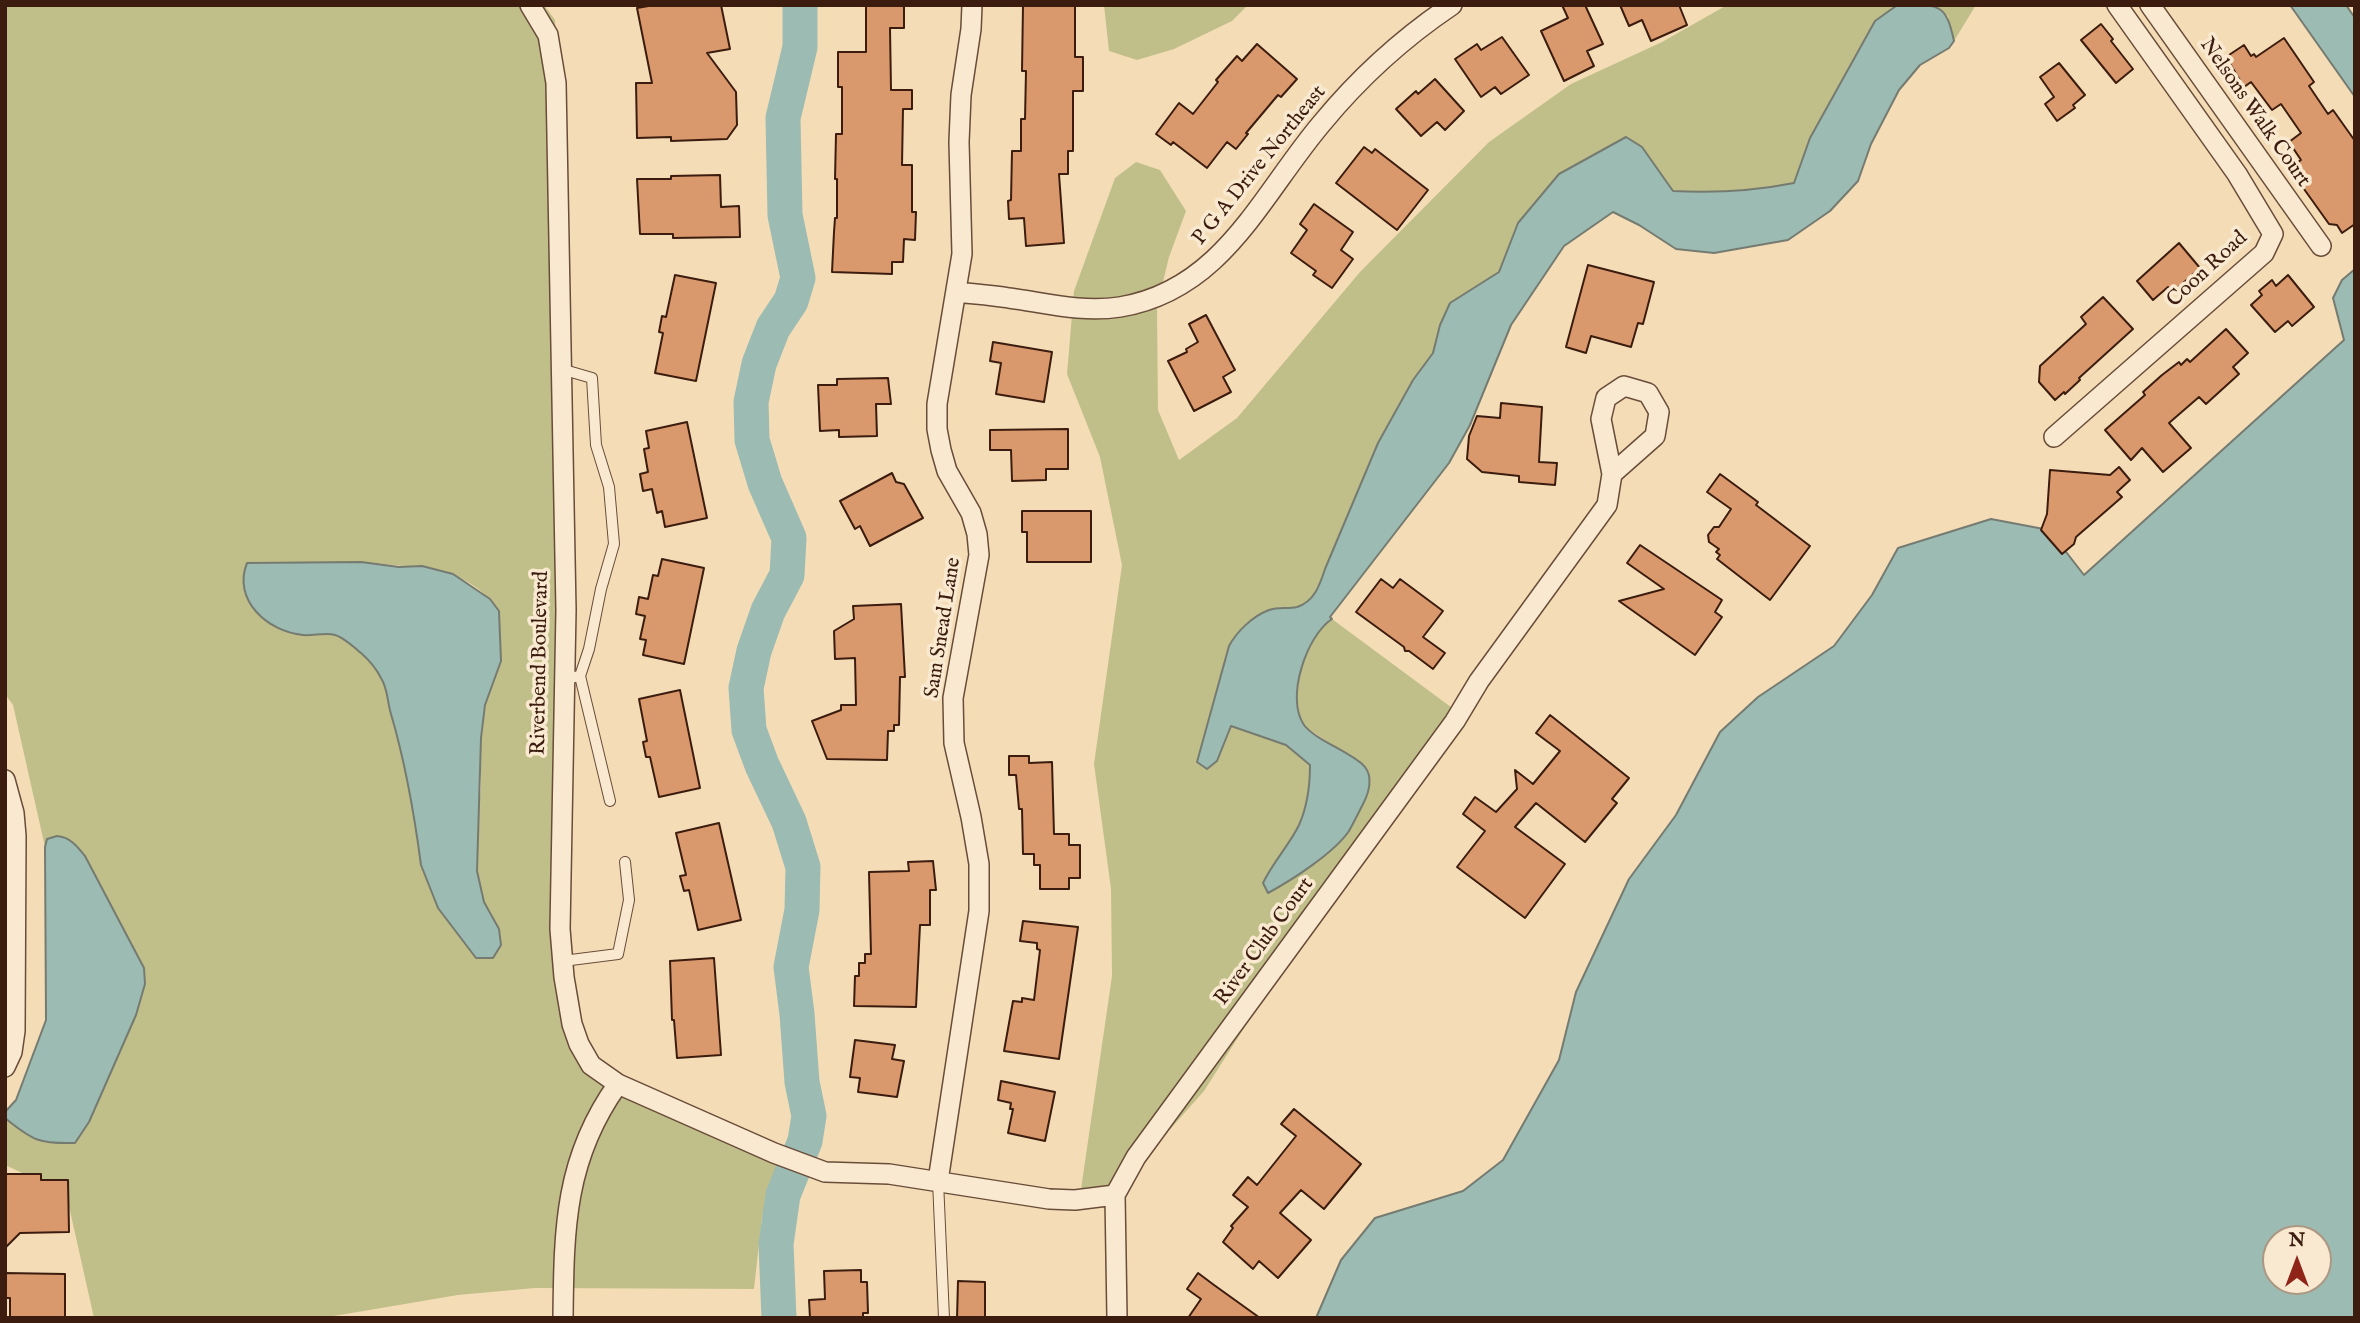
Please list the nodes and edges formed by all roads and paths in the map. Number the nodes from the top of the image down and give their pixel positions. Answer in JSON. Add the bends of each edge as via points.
{"nodes":[{"id":1,"x":530,"y":5,"type":"edge"},
{"id":2,"x":972,"y":5,"type":"edge"},
{"id":3,"x":1452,"y":5,"type":"edge"},
{"id":4,"x":2116,"y":5,"type":"edge"},
{"id":5,"x":2150,"y":5,"type":"edge"},
{"id":6,"x":2320,"y":246,"type":"dead end"},
{"id":7,"x":956,"y":292,"type":"junction"},
{"id":8,"x":561,"y":369,"type":"junction"},
{"id":9,"x":2054,"y":437,"type":"dead end"},
{"id":10,"x":1612,"y":474,"type":"dead end"},
{"id":11,"x":572,"y":678,"type":"junction"},
{"id":12,"x":5,"y":780,"type":"edge"},
{"id":13,"x":610,"y":801,"type":"dead end"},
{"id":14,"x":625,"y":862,"type":"dead end"},
{"id":15,"x":563,"y":961,"type":"junction"},
{"id":16,"x":5,"y":1067,"type":"edge"},
{"id":17,"x":618,"y":1084,"type":"junction"},
{"id":18,"x":938,"y":1181,"type":"junction"},
{"id":19,"x":1115,"y":1195,"type":"junction"},
{"id":20,"x":563,"y":1318,"type":"edge"},
{"id":21,"x":944,"y":1318,"type":"edge"},
{"id":22,"x":1117,"y":1318,"type":"edge"}],
"edges":[{"from":1,"to":8,"type":"street","name":"Riverbend Boulevard","via":[[548,35],[554,57]]},
{"from":2,"to":7,"type":"street","name":"Sam Snead Lane","via":[[960,107],[962,254]]},
{"from":3,"to":7,"type":"street","name":"P G A Drive Northeast","via":[[1362,78],[1223,253],[1187,282],[1139,303],[1096,309]]},
{"from":4,"to":9,"type":"street","name":"Coon Road","via":[[2237,174],[2273,234],[2264,253]]},
{"from":5,"to":6,"type":"street","name":"Nelsons Walk Court"},
{"from":7,"to":18,"type":"street","name":"Sam Snead Lane","via":[[937,429],[947,471],[974,523],[979,555],[952,721],[976,841],[980,888]]},
{"from":8,"to":11,"type":"street","name":"Riverbend Boulevard","via":[[566,610]]},
{"from":8,"to":11,"type":"lane","via":[[592,378],[596,445],[609,487],[614,544],[589,649]]},
{"from":10,"to":19,"type":"street","name":"River Club Court","via":[[1608,505],[1136,1157]]},
{"from":11,"to":13,"type":"lane"},
{"from":11,"to":15,"type":"street","name":"Riverbend Boulevard","via":[[560,838]]},
{"from":12,"to":16,"type":"street","via":[[16,836],[15,1031]]},
{"from":14,"to":15,"type":"lane","via":[[629,900],[618,954]]},
{"from":15,"to":17,"type":"street","name":"Riverbend Boulevard","via":[[579,1044],[591,1065]]},
{"from":17,"to":18,"type":"street","name":"Riverbend Boulevard","via":[[825,1172]]},
{"from":17,"to":20,"type":"street","via":[[593,1124],[577,1167],[564,1237]]},
{"from":18,"to":19,"type":"street","via":[[1049,1199]]},
{"from":18,"to":21,"type":"lane"},
{"from":19,"to":22,"type":"street"}]}
